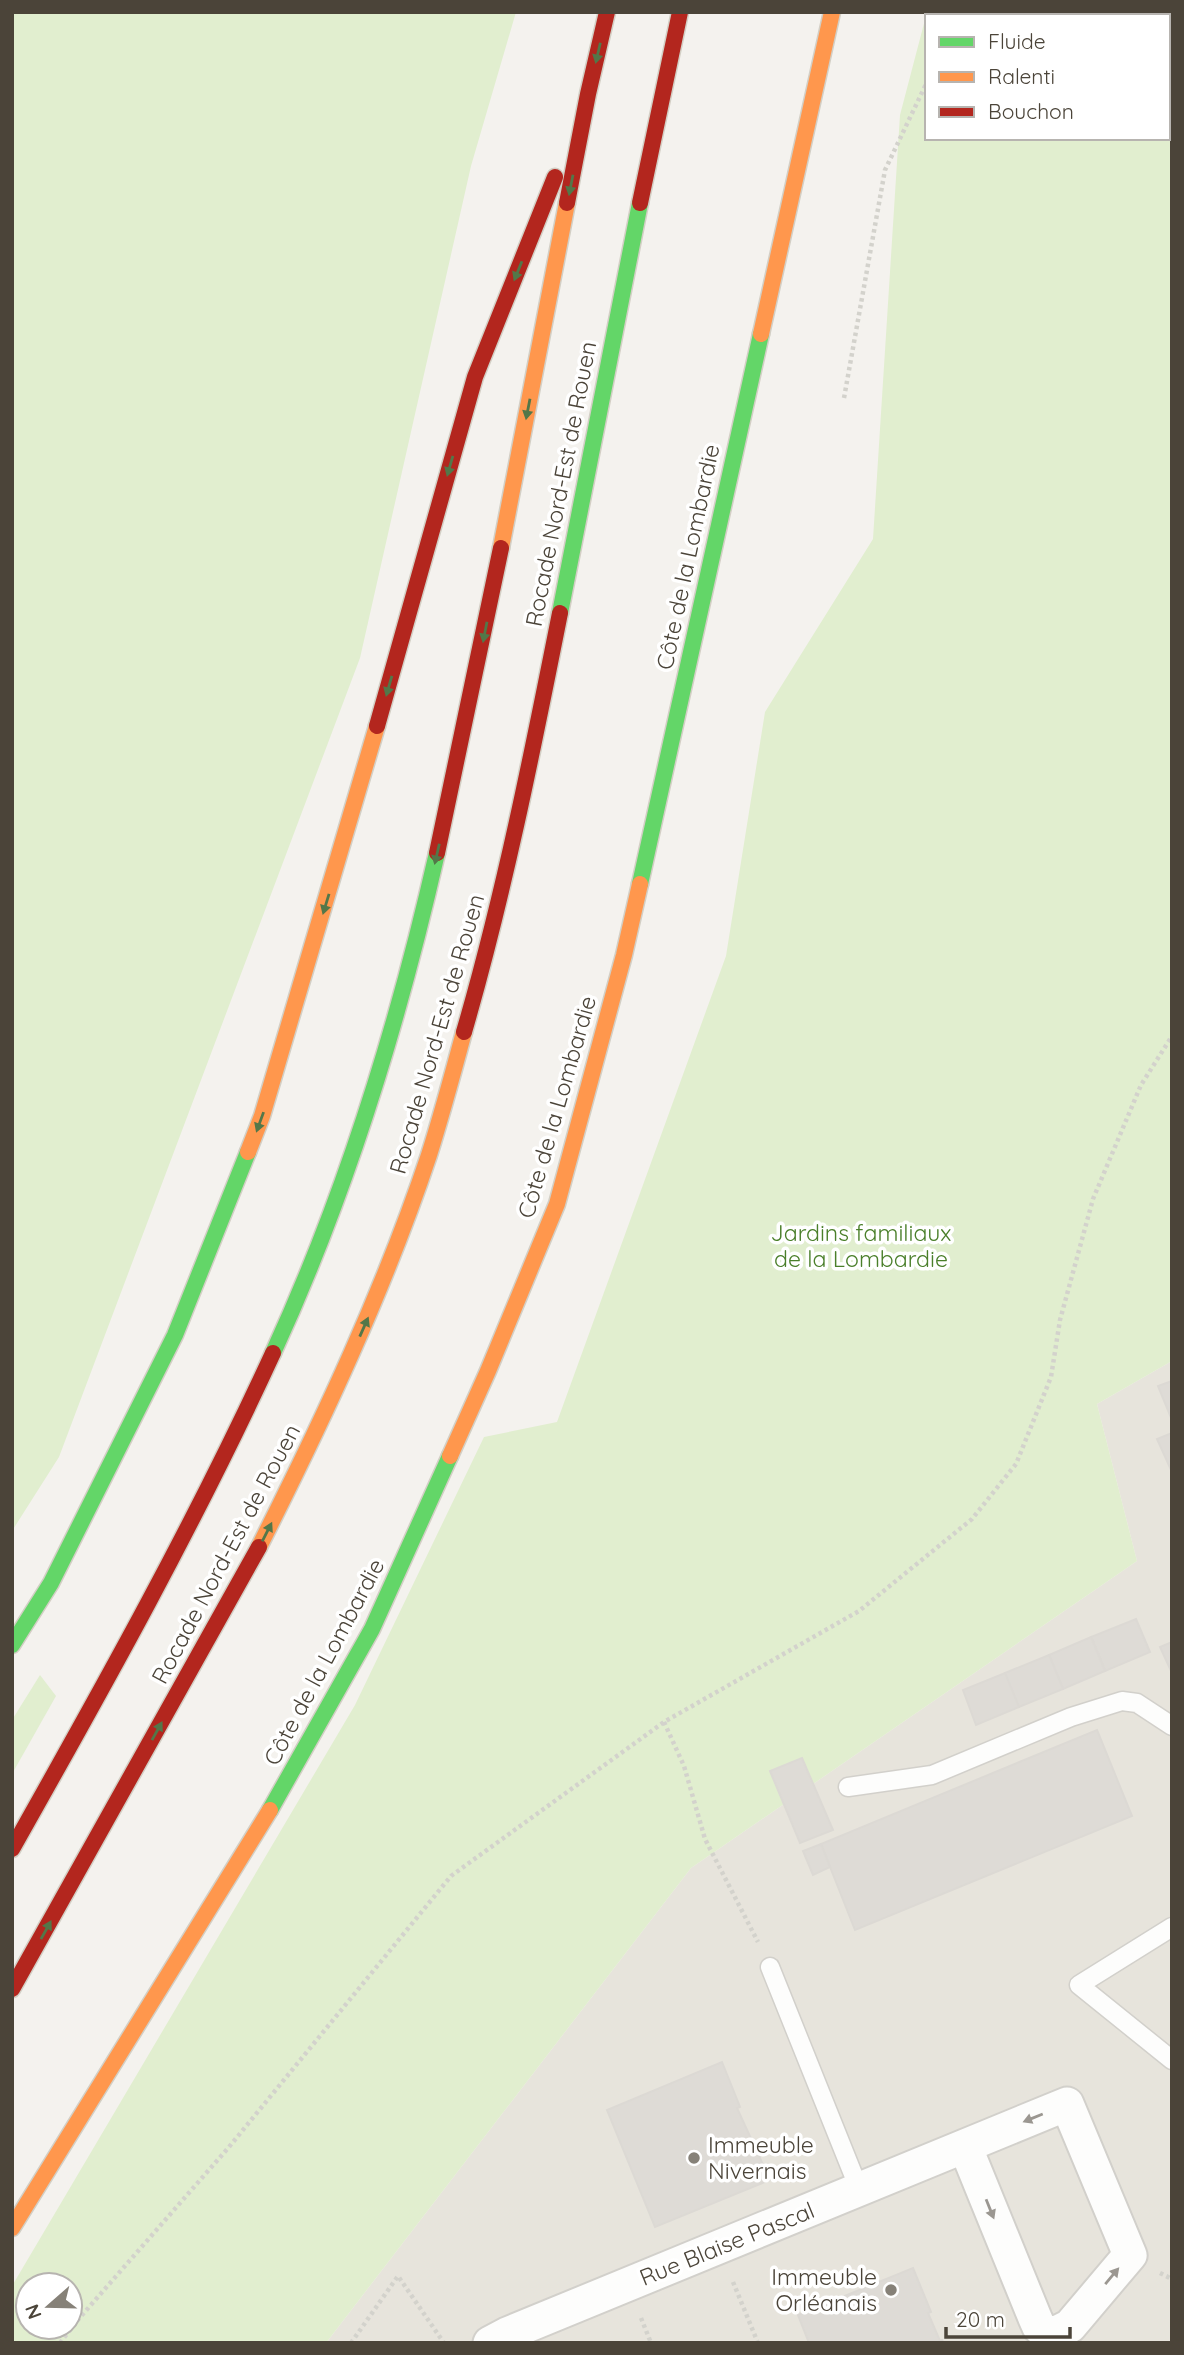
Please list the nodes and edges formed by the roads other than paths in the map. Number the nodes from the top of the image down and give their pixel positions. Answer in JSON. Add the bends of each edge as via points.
{"nodes":[{"id":1,"x":607,"y":12,"type":"edge"},
{"id":2,"x":680,"y":12,"type":"edge"},
{"id":3,"x":832,"y":12,"type":"edge"},
{"id":4,"x":588,"y":94,"type":"junction"},
{"id":5,"x":12,"y":1645,"type":"edge"},
{"id":6,"x":1172,"y":1726,"type":"edge"},
{"id":7,"x":848,"y":1787,"type":"dead end"},
{"id":8,"x":12,"y":1849,"type":"edge"},
{"id":9,"x":1172,"y":1927,"type":"edge"},
{"id":10,"x":770,"y":1967,"type":"road end"},
{"id":11,"x":12,"y":1989,"type":"edge"},
{"id":12,"x":1172,"y":2060,"type":"edge"},
{"id":13,"x":965,"y":2146,"type":"junction"},
{"id":14,"x":859,"y":2189,"type":"junction"},
{"id":15,"x":12,"y":2228,"type":"edge"},
{"id":16,"x":490,"y":2343,"type":"edge"}],
"edges":[{"from":1,"to":4,"type":"main road","name":"Rocade Nord-Est de Rouen","one_way":true},
{"from":11,"to":2,"type":"main road","name":"Rocade Nord-Est de Rouen","one_way":true,"via":[[246,1574],[368,1317],[429,1155],[488,949],[533,750]]},
{"from":3,"to":15,"type":"main road","name":"Côte de la Lombardie","via":[[624,955],[557,1204],[373,1629],[253,1841]]},
{"from":4,"to":5,"type":"main road","one_way":true,"via":[[475,377],[347,834],[262,1116],[175,1335],[51,1583]]},
{"from":4,"to":8,"type":"main road","name":"Rocade Nord-Est de Rouen","one_way":true,"via":[[445,820],[404,996],[360,1137],[295,1308],[188,1529]]},
{"from":6,"to":7,"type":"lane","via":[[1137,1703],[1122,1701],[1071,1717],[932,1775]]},
{"from":9,"to":12,"type":"lane","via":[[1079,1984]]},
{"from":10,"to":14,"type":"lane"},
{"from":13,"to":13,"type":"street","name":"Rue Blaise Pascal","one_way":true,"via":[[1039,2327],[1046,2332],[1063,2331],[1130,2255],[1067,2104]]},
{"from":13,"to":14,"type":"street","name":"Rue Blaise Pascal"},
{"from":14,"to":16,"type":"street","name":"Rue Blaise Pascal"}]}
